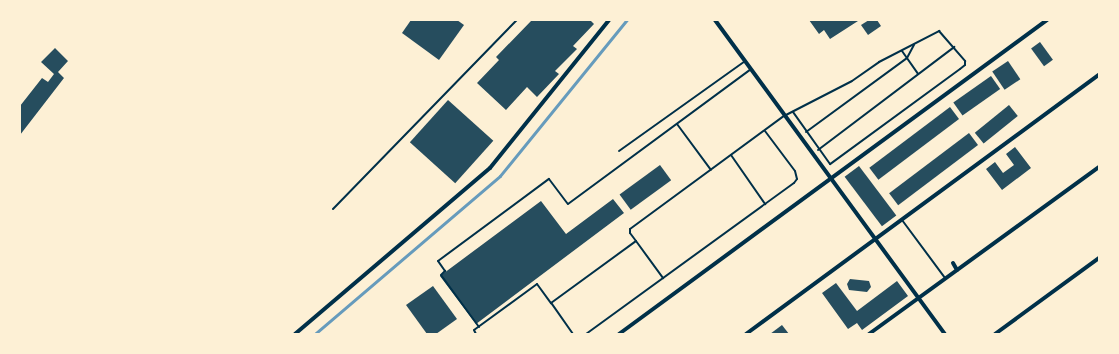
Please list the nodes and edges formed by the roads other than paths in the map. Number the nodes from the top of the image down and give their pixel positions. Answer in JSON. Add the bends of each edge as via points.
{"nodes":[{"id":1,"x":517,"y":20,"type":"edge"},
{"id":2,"x":609,"y":20,"type":"edge"},
{"id":3,"x":714,"y":20,"type":"edge"},
{"id":4,"x":1046,"y":20,"type":"edge"},
{"id":5,"x":914,"y":45,"type":"junction"},
{"id":6,"x":954,"y":47,"type":"junction"},
{"id":7,"x":902,"y":51,"type":"junction"},
{"id":8,"x":907,"y":58,"type":"junction"},
{"id":9,"x":744,"y":61,"type":"junction"},
{"id":10,"x":751,"y":70,"type":"junction"},
{"id":11,"x":918,"y":74,"type":"junction"},
{"id":12,"x":1099,"y":75,"type":"edge"},
{"id":13,"x":793,"y":112,"type":"junction"},
{"id":14,"x":784,"y":116,"type":"junction"},
{"id":15,"x":677,"y":124,"type":"junction"},
{"id":16,"x":765,"y":131,"type":"junction"},
{"id":17,"x":806,"y":132,"type":"junction"},
{"id":18,"x":818,"y":150,"type":"junction"},
{"id":19,"x":619,"y":151,"type":"dead end"},
{"id":20,"x":731,"y":156,"type":"junction"},
{"id":21,"x":1099,"y":167,"type":"edge"},
{"id":22,"x":711,"y":170,"type":"junction"},
{"id":23,"x":832,"y":180,"type":"junction"},
{"id":24,"x":765,"y":204,"type":"junction"},
{"id":25,"x":333,"y":209,"type":"dead end"},
{"id":26,"x":902,"y":220,"type":"junction"},
{"id":27,"x":876,"y":239,"type":"junction"},
{"id":28,"x":636,"y":241,"type":"junction"},
{"id":29,"x":1099,"y":258,"type":"edge"},
{"id":30,"x":953,"y":263,"type":"dead end"},
{"id":31,"x":957,"y":270,"type":"junction"},
{"id":32,"x":663,"y":278,"type":"junction"},
{"id":33,"x":945,"y":278,"type":"junction"},
{"id":34,"x":918,"y":298,"type":"junction"},
{"id":35,"x":551,"y":303,"type":"junction"},
{"id":36,"x":479,"y":327,"type":"junction"},
{"id":37,"x":295,"y":334,"type":"edge"},
{"id":38,"x":476,"y":334,"type":"edge"},
{"id":39,"x":573,"y":334,"type":"edge"},
{"id":40,"x":586,"y":334,"type":"edge"},
{"id":41,"x":619,"y":334,"type":"edge"},
{"id":42,"x":746,"y":334,"type":"edge"},
{"id":43,"x":869,"y":334,"type":"edge"},
{"id":44,"x":945,"y":334,"type":"edge"},
{"id":45,"x":995,"y":334,"type":"edge"}],
"edges":[{"from":1,"to":25,"type":"lane"},
{"from":2,"to":37,"type":"street","via":[[490,168]]},
{"from":3,"to":9,"type":"street"},
{"from":4,"to":23,"type":"street"},
{"from":5,"to":6,"type":"lane","via":[[939,31]]},
{"from":5,"to":7,"type":"lane"},
{"from":5,"to":8,"type":"lane"},
{"from":6,"to":11,"type":"lane"},
{"from":6,"to":18,"type":"lane","via":[[965,61],[965,65],[960,69],[830,164]]},
{"from":7,"to":8,"type":"lane"},
{"from":7,"to":13,"type":"lane"},
{"from":8,"to":11,"type":"lane"},
{"from":8,"to":17,"type":"lane"},
{"from":9,"to":10,"type":"street"},
{"from":9,"to":19,"type":"lane"},
{"from":10,"to":14,"type":"street"},
{"from":10,"to":15,"type":"lane"},
{"from":11,"to":18,"type":"lane"},
{"from":12,"to":26,"type":"street"},
{"from":13,"to":14,"type":"lane"},
{"from":13,"to":17,"type":"lane"},
{"from":14,"to":16,"type":"lane"},
{"from":14,"to":23,"type":"street"},
{"from":15,"to":22,"type":"lane"},
{"from":15,"to":36,"type":"lane","via":[[568,204],[549,179],[438,261],[445,272],[441,275]]},
{"from":16,"to":20,"type":"lane"},
{"from":16,"to":24,"type":"lane","via":[[797,179]]},
{"from":17,"to":18,"type":"lane"},
{"from":20,"to":22,"type":"lane"},
{"from":20,"to":24,"type":"lane"},
{"from":21,"to":31,"type":"street"},
{"from":22,"to":28,"type":"lane","via":[[630,229]]},
{"from":23,"to":27,"type":"street"},
{"from":23,"to":41,"type":"street"},
{"from":24,"to":32,"type":"lane"},
{"from":26,"to":27,"type":"street"},
{"from":26,"to":33,"type":"lane"},
{"from":27,"to":34,"type":"street"},
{"from":27,"to":42,"type":"street"},
{"from":28,"to":32,"type":"lane"},
{"from":28,"to":35,"type":"lane"},
{"from":29,"to":45,"type":"street"},
{"from":30,"to":31,"type":"street"},
{"from":31,"to":33,"type":"street"},
{"from":32,"to":40,"type":"lane"},
{"from":33,"to":34,"type":"street"},
{"from":34,"to":43,"type":"street"},
{"from":34,"to":44,"type":"street"},
{"from":35,"to":36,"type":"lane","via":[[537,284]]},
{"from":35,"to":39,"type":"lane"},
{"from":36,"to":38,"type":"lane","via":[[474,330]]}]}
